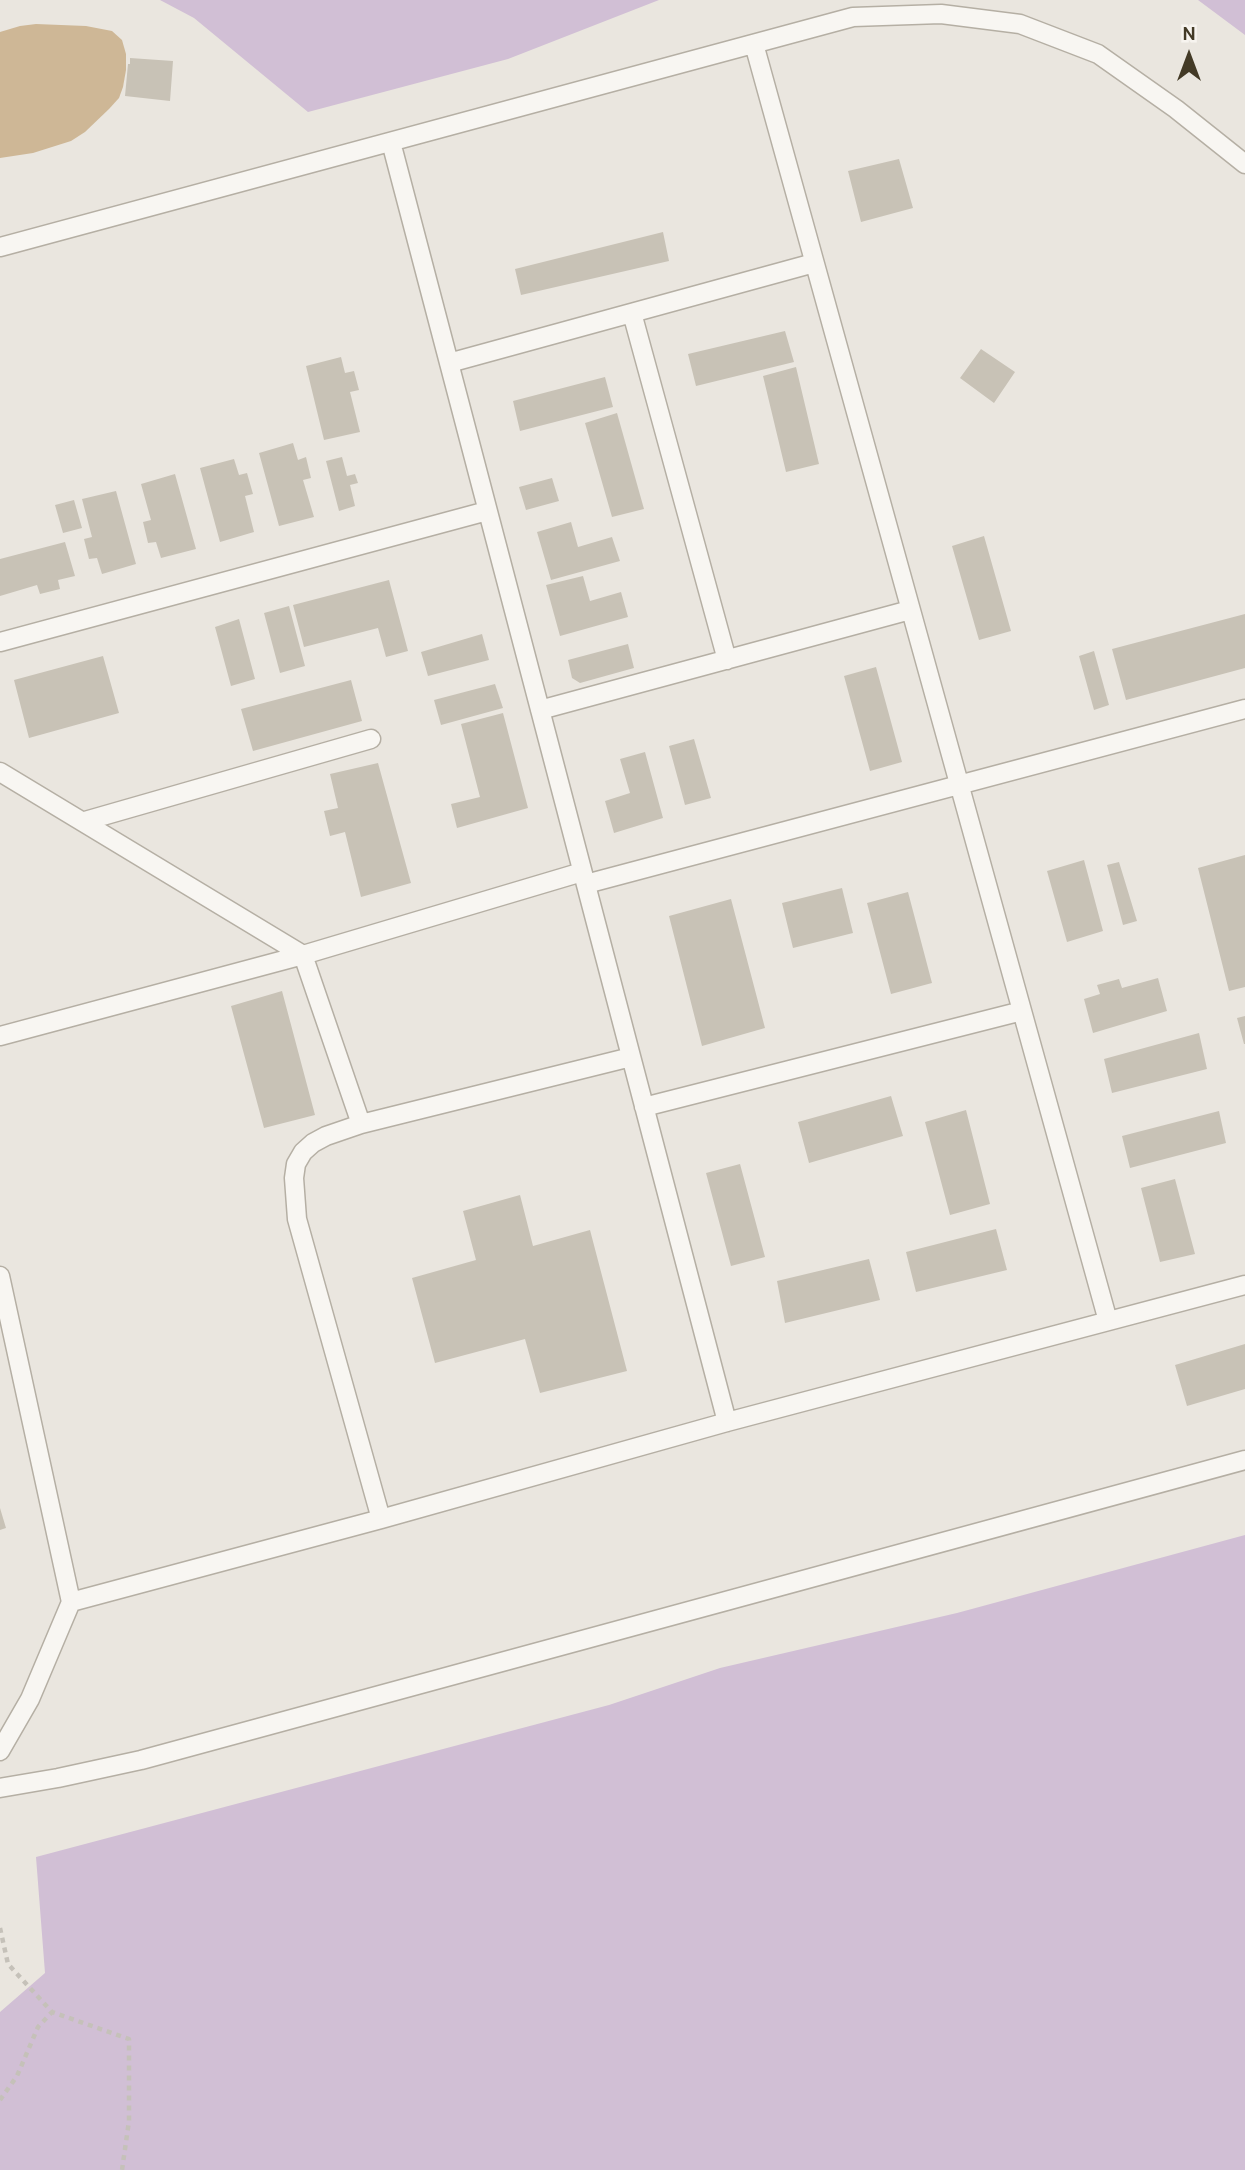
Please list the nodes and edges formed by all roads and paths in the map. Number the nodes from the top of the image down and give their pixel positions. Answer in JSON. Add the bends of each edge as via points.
{"nodes":[{"id":1,"x":754,"y":44,"type":"junction"},
{"id":2,"x":391,"y":142,"type":"junction"},
{"id":3,"x":1245,"y":164,"type":"edge"},
{"id":4,"x":0,"y":247,"type":"edge"},
{"id":5,"x":814,"y":263,"type":"junction"},
{"id":6,"x":632,"y":313,"type":"junction"},
{"id":7,"x":449,"y":363,"type":"junction"},
{"id":8,"x":487,"y":510,"type":"junction"},
{"id":9,"x":911,"y":610,"type":"junction"},
{"id":10,"x":0,"y":642,"type":"edge"},
{"id":11,"x":727,"y":660,"type":"junction"},
{"id":12,"x":1245,"y":709,"type":"edge"},
{"id":13,"x":540,"y":710,"type":"junction"},
{"id":14,"x":371,"y":739,"type":"dead end"},
{"id":15,"x":0,"y":772,"type":"edge"},
{"id":16,"x":959,"y":785,"type":"junction"},
{"id":17,"x":85,"y":821,"type":"junction"},
{"id":18,"x":584,"y":878,"type":"junction"},
{"id":19,"x":303,"y":955,"type":"junction"},
{"id":20,"x":1022,"y":1011,"type":"junction"},
{"id":21,"x":0,"y":1035,"type":"edge"},
{"id":22,"x":631,"y":1056,"type":"junction"},
{"id":23,"x":644,"y":1107,"type":"junction"},
{"id":24,"x":360,"y":1125,"type":"junction"},
{"id":25,"x":0,"y":1276,"type":"edge"},
{"id":26,"x":1245,"y":1284,"type":"edge"},
{"id":27,"x":1108,"y":1321,"type":"junction"},
{"id":28,"x":727,"y":1422,"type":"junction"},
{"id":29,"x":1245,"y":1460,"type":"edge"},
{"id":30,"x":381,"y":1519,"type":"junction"},
{"id":31,"x":71,"y":1602,"type":"junction"},
{"id":32,"x":0,"y":1751,"type":"edge"},
{"id":33,"x":0,"y":1788,"type":"edge"},
{"id":34,"x":0,"y":1928,"type":"edge"},
{"id":35,"x":52,"y":2012,"type":"junction"},
{"id":36,"x":0,"y":2100,"type":"edge"},
{"id":37,"x":122,"y":2170,"type":"edge"}],
"edges":[{"from":1,"to":2,"type":"lane"},
{"from":1,"to":3,"type":"lane","via":[[853,17],[941,14],[1020,23],[1098,54]]},
{"from":1,"to":5,"type":"lane"},
{"from":2,"to":4,"type":"lane"},
{"from":2,"to":7,"type":"lane"},
{"from":5,"to":6,"type":"lane"},
{"from":5,"to":9,"type":"lane"},
{"from":6,"to":7,"type":"lane"},
{"from":6,"to":11,"type":"lane"},
{"from":7,"to":8,"type":"lane"},
{"from":8,"to":10,"type":"lane"},
{"from":8,"to":13,"type":"lane"},
{"from":9,"to":11,"type":"lane"},
{"from":9,"to":16,"type":"lane"},
{"from":11,"to":13,"type":"lane"},
{"from":12,"to":16,"type":"lane"},
{"from":13,"to":18,"type":"lane"},
{"from":14,"to":17,"type":"lane"},
{"from":15,"to":17,"type":"lane"},
{"from":16,"to":18,"type":"lane"},
{"from":16,"to":20,"type":"lane"},
{"from":17,"to":19,"type":"lane"},
{"from":18,"to":19,"type":"lane"},
{"from":18,"to":22,"type":"lane"},
{"from":19,"to":21,"type":"lane"},
{"from":19,"to":24,"type":"lane"},
{"from":20,"to":23,"type":"lane"},
{"from":20,"to":27,"type":"lane"},
{"from":22,"to":23,"type":"lane"},
{"from":22,"to":24,"type":"lane"},
{"from":23,"to":28,"type":"lane"},
{"from":24,"to":30,"type":"lane","via":[[313,1143],[299,1158],[294,1178],[297,1219]]},
{"from":25,"to":31,"type":"lane"},
{"from":26,"to":27,"type":"lane"},
{"from":27,"to":28,"type":"lane"},
{"from":28,"to":30,"type":"lane"},
{"from":29,"to":33,"type":"lane","via":[[141,1760]]},
{"from":30,"to":31,"type":"lane"},
{"from":31,"to":32,"type":"lane","via":[[30,1699]]},
{"from":34,"to":35,"type":"path","via":[[8,1964]]},
{"from":35,"to":36,"type":"path","via":[[38,2027],[17,2077]]},
{"from":35,"to":37,"type":"path","via":[[129,2039],[129,2121]]}]}
